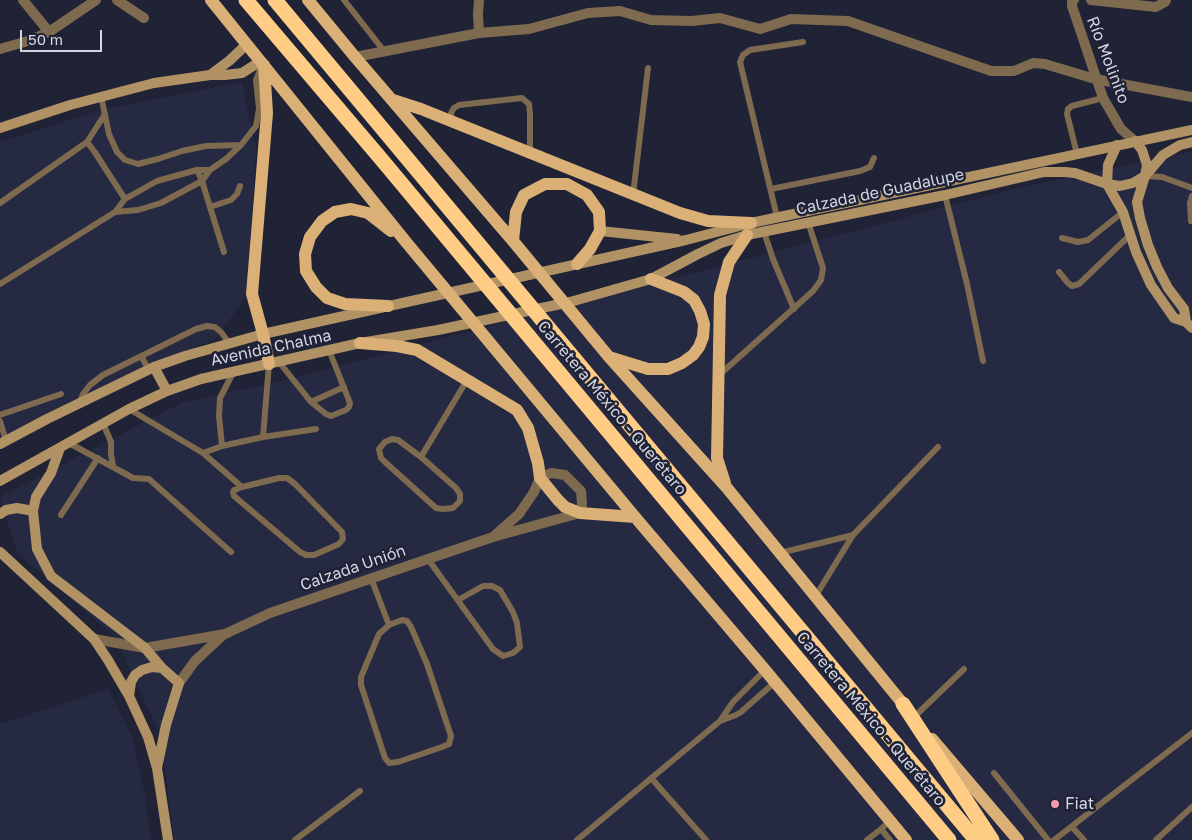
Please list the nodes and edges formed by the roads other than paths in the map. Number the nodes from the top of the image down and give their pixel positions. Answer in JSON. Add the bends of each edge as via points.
{"nodes":[{"id":1,"x":23,"y":0,"type":"edge"},
{"id":2,"x":96,"y":0,"type":"edge"},
{"id":3,"x":117,"y":0,"type":"edge"},
{"id":4,"x":211,"y":0,"type":"edge"},
{"id":5,"x":246,"y":0,"type":"edge"},
{"id":6,"x":275,"y":0,"type":"edge"},
{"id":7,"x":308,"y":0,"type":"edge"},
{"id":8,"x":344,"y":0,"type":"edge"},
{"id":9,"x":479,"y":0,"type":"edge"},
{"id":10,"x":1074,"y":0,"type":"edge"},
{"id":11,"x":1091,"y":0,"type":"edge"},
{"id":12,"x":1166,"y":0,"type":"edge"},
{"id":13,"x":144,"y":18,"type":"dead end"},
{"id":14,"x":50,"y":32,"type":"junction"},
{"id":15,"x":478,"y":32,"type":"junction"},
{"id":16,"x":803,"y":42,"type":"dead end"},
{"id":17,"x":247,"y":44,"type":"junction"},
{"id":18,"x":0,"y":49,"type":"edge"},
{"id":19,"x":384,"y":51,"type":"junction"},
{"id":20,"x":355,"y":57,"type":"junction"},
{"id":21,"x":263,"y":63,"type":"junction"},
{"id":22,"x":648,"y":68,"type":"dead end"},
{"id":23,"x":210,"y":75,"type":"junction"},
{"id":24,"x":1096,"y":79,"type":"junction"},
{"id":25,"x":101,"y":96,"type":"junction"},
{"id":26,"x":1192,"y":97,"type":"edge"},
{"id":27,"x":1103,"y":98,"type":"junction"},
{"id":28,"x":392,"y":100,"type":"junction"},
{"id":29,"x":105,"y":114,"type":"junction"},
{"id":30,"x":452,"y":121,"type":"junction"},
{"id":31,"x":0,"y":128,"type":"edge"},
{"id":32,"x":1121,"y":129,"type":"junction"},
{"id":33,"x":1192,"y":130,"type":"edge"},
{"id":34,"x":1135,"y":141,"type":"junction"},
{"id":35,"x":86,"y":142,"type":"junction"},
{"id":36,"x":1192,"y":142,"type":"edge"},
{"id":37,"x":241,"y":145,"type":"junction"},
{"id":38,"x":1117,"y":145,"type":"junction"},
{"id":39,"x":530,"y":152,"type":"junction"},
{"id":40,"x":1078,"y":154,"type":"junction"},
{"id":41,"x":874,"y":158,"type":"dead end"},
{"id":42,"x":197,"y":170,"type":"junction"},
{"id":43,"x":210,"y":170,"type":"junction"},
{"id":44,"x":1146,"y":176,"type":"junction"},
{"id":45,"x":202,"y":181,"type":"junction"},
{"id":46,"x":1107,"y":184,"type":"junction"},
{"id":47,"x":240,"y":186,"type":"dead end"},
{"id":48,"x":1192,"y":188,"type":"edge"},
{"id":49,"x":771,"y":189,"type":"junction"},
{"id":50,"x":633,"y":195,"type":"junction"},
{"id":51,"x":946,"y":195,"type":"junction"},
{"id":52,"x":1192,"y":196,"type":"edge"},
{"id":53,"x":125,"y":199,"type":"junction"},
{"id":54,"x":0,"y":203,"type":"edge"},
{"id":55,"x":210,"y":207,"type":"junction"},
{"id":56,"x":115,"y":212,"type":"junction"},
{"id":57,"x":1123,"y":212,"type":"junction"},
{"id":58,"x":777,"y":217,"type":"junction"},
{"id":59,"x":1191,"y":221,"type":"dead end"},
{"id":60,"x":750,"y":222,"type":"junction"},
{"id":61,"x":808,"y":222,"type":"junction"},
{"id":62,"x":600,"y":231,"type":"junction"},
{"id":63,"x":764,"y":232,"type":"junction"},
{"id":64,"x":1130,"y":235,"type":"junction"},
{"id":65,"x":747,"y":236,"type":"junction"},
{"id":66,"x":1062,"y":238,"type":"dead end"},
{"id":67,"x":686,"y":240,"type":"junction"},
{"id":68,"x":406,"y":242,"type":"junction"},
{"id":69,"x":513,"y":242,"type":"junction"},
{"id":70,"x":224,"y":252,"type":"dead end"},
{"id":71,"x":577,"y":264,"type":"junction"},
{"id":72,"x":554,"y":269,"type":"joint"},
{"id":73,"x":1059,"y":272,"type":"dead end"},
{"id":74,"x":651,"y":279,"type":"junction"},
{"id":75,"x":0,"y":284,"type":"edge"},
{"id":76,"x":570,"y":302,"type":"joint"},
{"id":77,"x":388,"y":306,"type":"junction"},
{"id":78,"x":794,"y":309,"type":"junction"},
{"id":79,"x":1189,"y":325,"type":"edge"},
{"id":80,"x":263,"y":334,"type":"junction"},
{"id":81,"x":229,"y":343,"type":"junction"},
{"id":82,"x":360,"y":343,"type":"junction"},
{"id":83,"x":329,"y":350,"type":"junction"},
{"id":84,"x":141,"y":356,"type":"junction"},
{"id":85,"x":609,"y":357,"type":"junction"},
{"id":86,"x":983,"y":361,"type":"dead end"},
{"id":87,"x":274,"y":363,"type":"junction"},
{"id":88,"x":151,"y":369,"type":"junction"},
{"id":89,"x":234,"y":371,"type":"junction"},
{"id":90,"x":718,"y":377,"type":"junction"},
{"id":91,"x":467,"y":380,"type":"junction"},
{"id":92,"x":344,"y":387,"type":"junction"},
{"id":93,"x":167,"y":391,"type":"junction"},
{"id":94,"x":61,"y":394,"type":"dead end"},
{"id":95,"x":310,"y":402,"type":"junction"},
{"id":96,"x":79,"y":404,"type":"junction"},
{"id":97,"x":129,"y":409,"type":"junction"},
{"id":98,"x":0,"y":415,"type":"edge"},
{"id":99,"x":0,"y":422,"type":"edge"},
{"id":100,"x":103,"y":423,"type":"junction"},
{"id":101,"x":316,"y":429,"type":"dead end"},
{"id":102,"x":263,"y":437,"type":"junction"},
{"id":103,"x":3,"y":442,"type":"edge"},
{"id":104,"x":69,"y":443,"type":"junction"},
{"id":105,"x":222,"y":446,"type":"junction"},
{"id":106,"x":938,"y":447,"type":"dead end"},
{"id":107,"x":60,"y":448,"type":"junction"},
{"id":108,"x":203,"y":453,"type":"junction"},
{"id":109,"x":421,"y":457,"type":"junction"},
{"id":110,"x":98,"y":458,"type":"junction"},
{"id":111,"x":113,"y":466,"type":"junction"},
{"id":112,"x":540,"y":478,"type":"junction"},
{"id":113,"x":0,"y":481,"type":"edge"},
{"id":114,"x":242,"y":487,"type":"junction"},
{"id":115,"x":727,"y":488,"type":"junction"},
{"id":116,"x":33,"y":511,"type":"junction"},
{"id":117,"x":580,"y":513,"type":"junction"},
{"id":118,"x":0,"y":514,"type":"edge"},
{"id":119,"x":61,"y":515,"type":"dead end"},
{"id":120,"x":635,"y":518,"type":"junction"},
{"id":121,"x":853,"y":535,"type":"junction"},
{"id":122,"x":494,"y":537,"type":"junction"},
{"id":123,"x":0,"y":552,"type":"edge"},
{"id":124,"x":232,"y":552,"type":"dead end"},
{"id":125,"x":780,"y":553,"type":"junction"},
{"id":126,"x":428,"y":559,"type":"junction"},
{"id":127,"x":371,"y":578,"type":"junction"},
{"id":128,"x":815,"y":596,"type":"junction"},
{"id":129,"x":458,"y":600,"type":"junction"},
{"id":130,"x":389,"y":625,"type":"junction"},
{"id":131,"x":225,"y":634,"type":"junction"},
{"id":132,"x":94,"y":639,"type":"junction"},
{"id":133,"x":145,"y":648,"type":"junction"},
{"id":134,"x":162,"y":668,"type":"junction"},
{"id":135,"x":964,"y":669,"type":"dead end"},
{"id":136,"x":765,"y":670,"type":"junction"},
{"id":137,"x":775,"y":682,"type":"junction"},
{"id":138,"x":179,"y":684,"type":"junction"},
{"id":139,"x":128,"y":696,"type":"junction"},
{"id":140,"x":903,"y":704,"type":"junction"},
{"id":141,"x":914,"y":716,"type":"junction"},
{"id":142,"x":720,"y":721,"type":"junction"},
{"id":143,"x":1192,"y":734,"type":"edge"},
{"id":144,"x":157,"y":768,"type":"junction"},
{"id":145,"x":994,"y":773,"type":"dead end"},
{"id":146,"x":651,"y":778,"type":"junction"},
{"id":147,"x":360,"y":791,"type":"dead end"},
{"id":148,"x":1192,"y":807,"type":"edge"},
{"id":149,"x":885,"y":825,"type":"junction"},
{"id":150,"x":1072,"y":827,"type":"junction"},
{"id":151,"x":168,"y":840,"type":"edge"},
{"id":152,"x":295,"y":840,"type":"edge"},
{"id":153,"x":577,"y":840,"type":"edge"},
{"id":154,"x":706,"y":840,"type":"edge"},
{"id":155,"x":867,"y":840,"type":"edge"},
{"id":156,"x":890,"y":840,"type":"edge"},
{"id":157,"x":906,"y":840,"type":"edge"},
{"id":158,"x":949,"y":840,"type":"edge"},
{"id":159,"x":976,"y":840,"type":"edge"},
{"id":160,"x":992,"y":840,"type":"edge"},
{"id":161,"x":1018,"y":840,"type":"edge"},
{"id":162,"x":1048,"y":840,"type":"edge"},
{"id":163,"x":1054,"y":840,"type":"edge"},
{"id":164,"x":1084,"y":840,"type":"edge"},
{"id":165,"x":1156,"y":840,"type":"edge"}],
"edges":[{"from":1,"to":14,"type":"street"},
{"from":2,"to":14,"type":"street"},
{"from":3,"to":13,"type":"street"},
{"from":4,"to":17,"type":"main road"},
{"from":5,"to":158,"type":"highway","name":"Carretera México - Querétaro"},
{"from":6,"to":159,"type":"highway","name":"Carretera México - Querétaro"},
{"from":7,"to":20,"type":"main road"},
{"from":8,"to":19,"type":"lane"},
{"from":9,"to":15,"type":"street"},
{"from":10,"to":24,"type":"street","name":"Río Molinito","via":[[1072,6]]},
{"from":11,"to":12,"type":"street","name":"Río Molinito","via":[[1156,7]]},
{"from":14,"to":18,"type":"street"},
{"from":15,"to":19,"type":"street"},
{"from":15,"to":24,"type":"street","via":[[529,29],[588,13],[620,10],[651,20],[720,18],[760,29],[791,19],[848,21],[990,72],[1014,71],[1033,63]]},
{"from":16,"to":49,"type":"lane","via":[[750,50],[740,62]]},
{"from":17,"to":21,"type":"main road"},
{"from":17,"to":23,"type":"main road"},
{"from":19,"to":20,"type":"street"},
{"from":20,"to":28,"type":"main road"},
{"from":21,"to":23,"type":"main road","via":[[242,73]]},
{"from":21,"to":37,"type":"lane","via":[[256,80],[259,109],[256,126]]},
{"from":21,"to":68,"type":"main road"},
{"from":21,"to":80,"type":"main road","via":[[267,113],[252,294]]},
{"from":22,"to":50,"type":"lane"},
{"from":23,"to":25,"type":"main road","via":[[154,83]]},
{"from":24,"to":26,"type":"street"},
{"from":24,"to":27,"type":"street","name":"Río Molinito"},
{"from":25,"to":29,"type":"lane"},
{"from":25,"to":31,"type":"main road"},
{"from":27,"to":32,"type":"street","name":"Río Molinito"},
{"from":27,"to":40,"type":"lane","via":[[1068,109]]},
{"from":28,"to":30,"type":"main road"},
{"from":28,"to":69,"type":"main road"},
{"from":29,"to":35,"type":"lane"},
{"from":29,"to":37,"type":"lane","via":[[117,152],[125,160],[138,164],[206,146]]},
{"from":30,"to":39,"type":"main road"},
{"from":30,"to":39,"type":"lane","via":[[451,113],[459,105],[522,98],[529,104]]},
{"from":32,"to":34,"type":"street","name":"Río Molinito"},
{"from":32,"to":38,"type":"street","name":"Río Molinito"},
{"from":33,"to":34,"type":"main road","name":"Calzada de Guadalupe"},
{"from":34,"to":38,"type":"main road","name":"Calzada de Guadalupe"},
{"from":34,"to":44,"type":"main road","via":[[1144,156]]},
{"from":35,"to":53,"type":"lane"},
{"from":35,"to":54,"type":"lane"},
{"from":36,"to":44,"type":"main road","via":[[1162,155]]},
{"from":37,"to":43,"type":"lane"},
{"from":38,"to":40,"type":"main road","name":"Calzada de Guadalupe"},
{"from":38,"to":46,"type":"main road","via":[[1108,165]]},
{"from":39,"to":50,"type":"main road"},
{"from":40,"to":58,"type":"main road","name":"Calzada de Guadalupe"},
{"from":41,"to":49,"type":"lane","via":[[870,167],[860,171]]},
{"from":42,"to":43,"type":"lane"},
{"from":42,"to":45,"type":"lane"},
{"from":42,"to":53,"type":"lane","via":[[157,181]]},
{"from":43,"to":45,"type":"lane"},
{"from":44,"to":46,"type":"main road","name":"Calzada de Guadalupe","via":[[1120,186]]},
{"from":44,"to":48,"type":"lane","via":[[1162,177]]},
{"from":44,"to":79,"type":"main road","via":[[1138,202],[1140,218],[1157,267],[1184,309]]},
{"from":45,"to":55,"type":"lane"},
{"from":45,"to":56,"type":"lane","via":[[161,203]]},
{"from":46,"to":51,"type":"main road","name":"Calzada de Guadalupe","via":[[1075,173],[1044,172]]},
{"from":46,"to":57,"type":"main road"},
{"from":47,"to":55,"type":"lane","via":[[231,200]]},
{"from":49,"to":58,"type":"lane"},
{"from":50,"to":60,"type":"main road","via":[[708,221]]},
{"from":51,"to":61,"type":"main road","name":"Calzada de Guadalupe"},
{"from":51,"to":86,"type":"lane"},
{"from":52,"to":59,"type":"lane"},
{"from":53,"to":56,"type":"lane"},
{"from":55,"to":70,"type":"lane"},
{"from":56,"to":75,"type":"lane"},
{"from":57,"to":64,"type":"main road"},
{"from":57,"to":66,"type":"lane","via":[[1088,240],[1078,242]]},
{"from":58,"to":60,"type":"main road","name":"Calzada de Guadalupe"},
{"from":60,"to":67,"type":"main road","name":"Calzada de Guadalupe"},
{"from":61,"to":63,"type":"main road","name":"Calzada de Guadalupe"},
{"from":61,"to":78,"type":"lane","via":[[823,268],[821,280]]},
{"from":62,"to":67,"type":"main road"},
{"from":62,"to":69,"type":"main road","via":[[599,212],[587,195],[567,184],[545,184],[524,195],[516,212]]},
{"from":62,"to":71,"type":"main road","via":[[590,250]]},
{"from":63,"to":65,"type":"main road","name":"Calzada de Guadalupe"},
{"from":63,"to":78,"type":"lane"},
{"from":64,"to":73,"type":"lane","via":[[1079,284],[1072,286]]},
{"from":64,"to":79,"type":"main road","via":[[1155,290],[1174,318]]},
{"from":65,"to":74,"type":"main road","name":"Calzada de Guadalupe","via":[[721,243]]},
{"from":65,"to":90,"type":"main road","via":[[729,262],[720,295]]},
{"from":67,"to":71,"type":"main road","name":"Calzada de Guadalupe"},
{"from":68,"to":77,"type":"main road","via":[[368,214],[351,209],[335,212],[322,221],[310,237],[305,254],[306,271],[327,298],[346,304]]},
{"from":68,"to":120,"type":"main road"},
{"from":69,"to":85,"type":"main road"},
{"from":71,"to":72,"type":"main road","name":"Calzada de Guadalupe"},
{"from":72,"to":77,"type":"main road","name":"Avenida Chalma"},
{"from":74,"to":76,"type":"main road","name":"Calzada de Guadalupe"},
{"from":74,"to":85,"type":"main road","via":[[684,292],[694,300],[704,324],[699,347],[682,364],[668,370],[648,369]]},
{"from":76,"to":82,"type":"main road","name":"Avenida Chalma"},
{"from":77,"to":80,"type":"main road","name":"Avenida Chalma"},
{"from":78,"to":90,"type":"lane"},
{"from":80,"to":81,"type":"main road","name":"Avenida Chalma"},
{"from":80,"to":87,"type":"main road"},
{"from":81,"to":84,"type":"lane","via":[[215,327],[207,326]]},
{"from":81,"to":88,"type":"main road","name":"Avenida Chalma"},
{"from":82,"to":83,"type":"main road","name":"Avenida Chalma"},
{"from":82,"to":91,"type":"main road","via":[[418,350]]},
{"from":83,"to":87,"type":"main road","name":"Avenida Chalma"},
{"from":83,"to":92,"type":"lane"},
{"from":84,"to":88,"type":"lane"},
{"from":84,"to":96,"type":"lane","via":[[90,385]]},
{"from":85,"to":115,"type":"main road"},
{"from":87,"to":89,"type":"main road","name":"Avenida Chalma"},
{"from":87,"to":95,"type":"lane"},
{"from":87,"to":102,"type":"lane"},
{"from":88,"to":93,"type":"main road"},
{"from":88,"to":96,"type":"main road","name":"Avenida Chalma"},
{"from":89,"to":93,"type":"main road","name":"Avenida Chalma"},
{"from":89,"to":105,"type":"lane","via":[[220,398]]},
{"from":90,"to":115,"type":"main road","via":[[717,458]]},
{"from":91,"to":109,"type":"lane"},
{"from":91,"to":112,"type":"main road","via":[[516,410],[528,428]]},
{"from":92,"to":95,"type":"lane"},
{"from":92,"to":95,"type":"lane","via":[[349,407],[334,415],[326,414]]},
{"from":93,"to":97,"type":"main road","name":"Avenida Chalma"},
{"from":94,"to":98,"type":"lane"},
{"from":96,"to":103,"type":"main road","name":"Avenida Chalma"},
{"from":97,"to":100,"type":"main road","name":"Avenida Chalma"},
{"from":97,"to":108,"type":"lane"},
{"from":99,"to":103,"type":"lane"},
{"from":100,"to":104,"type":"main road","name":"Avenida Chalma"},
{"from":100,"to":111,"type":"lane","via":[[111,442]]},
{"from":101,"to":102,"type":"lane"},
{"from":102,"to":105,"type":"lane"},
{"from":104,"to":107,"type":"main road","name":"Avenida Chalma"},
{"from":104,"to":110,"type":"lane"},
{"from":105,"to":108,"type":"lane"},
{"from":106,"to":121,"type":"lane"},
{"from":107,"to":113,"type":"main road","name":"Avenida Chalma"},
{"from":107,"to":116,"type":"main road","via":[[51,473],[36,497]]},
{"from":108,"to":114,"type":"lane"},
{"from":109,"to":109,"type":"lane","via":[[398,440],[392,439],[379,448],[381,458],[436,508],[453,508],[460,501],[460,494]]},
{"from":110,"to":111,"type":"lane"},
{"from":110,"to":119,"type":"lane"},
{"from":111,"to":124,"type":"lane","via":[[133,478],[149,479]]},
{"from":112,"to":117,"type":"main road","via":[[565,507]]},
{"from":112,"to":117,"type":"street","via":[[552,473],[565,475],[581,491]]},
{"from":112,"to":122,"type":"street","name":"Calzada Unión","via":[[519,514]]},
{"from":114,"to":114,"type":"lane","via":[[234,490],[234,496],[300,552],[314,555],[339,544],[343,538],[342,532],[288,478]]},
{"from":115,"to":125,"type":"main road"},
{"from":116,"to":118,"type":"main road","via":[[16,508]]},
{"from":116,"to":133,"type":"main road","via":[[37,549],[51,576]]},
{"from":117,"to":120,"type":"main road"},
{"from":117,"to":122,"type":"street","name":"Calzada Unión"},
{"from":120,"to":136,"type":"main road"},
{"from":121,"to":125,"type":"lane"},
{"from":121,"to":128,"type":"lane"},
{"from":122,"to":126,"type":"street","name":"Calzada Unión"},
{"from":123,"to":132,"type":"main road"},
{"from":125,"to":128,"type":"main road"},
{"from":126,"to":127,"type":"street","name":"Calzada Unión"},
{"from":126,"to":129,"type":"lane"},
{"from":127,"to":130,"type":"lane"},
{"from":127,"to":131,"type":"street","name":"Calzada Unión","via":[[270,613]]},
{"from":128,"to":140,"type":"main road"},
{"from":129,"to":129,"type":"lane","via":[[483,586],[500,590],[517,623],[520,647],[514,653],[502,656],[493,649]]},
{"from":130,"to":130,"type":"lane","via":[[379,634],[360,677],[385,758],[389,762],[398,762],[449,744],[451,736],[411,627],[402,620]]},
{"from":131,"to":133,"type":"street","name":"Calzada Unión"},
{"from":131,"to":138,"type":"street","name":"Calzada Unión","via":[[195,661]]},
{"from":132,"to":133,"type":"street","name":"Calzada Unión"},
{"from":132,"to":139,"type":"main road"},
{"from":133,"to":134,"type":"main road"},
{"from":134,"to":138,"type":"main road"},
{"from":134,"to":139,"type":"main road","via":[[152,667],[134,675]]},
{"from":135,"to":141,"type":"lane"},
{"from":136,"to":137,"type":"main road"},
{"from":136,"to":142,"type":"lane","via":[[733,702]]},
{"from":137,"to":142,"type":"lane","via":[[741,712]]},
{"from":137,"to":149,"type":"main road"},
{"from":138,"to":144,"type":"main road","name":"Calzada Unión"},
{"from":139,"to":144,"type":"main road","via":[[148,736]]},
{"from":140,"to":141,"type":"main road"},
{"from":140,"to":160,"type":"highway"},
{"from":141,"to":161,"type":"main road"},
{"from":142,"to":146,"type":"lane"},
{"from":143,"to":150,"type":"lane"},
{"from":144,"to":151,"type":"main road"},
{"from":145,"to":162,"type":"lane"},
{"from":146,"to":153,"type":"lane"},
{"from":146,"to":154,"type":"lane"},
{"from":147,"to":152,"type":"lane"},
{"from":148,"to":165,"type":"lane"},
{"from":149,"to":155,"type":"lane"},
{"from":149,"to":156,"type":"lane"},
{"from":149,"to":157,"type":"main road"},
{"from":150,"to":163,"type":"lane"},
{"from":150,"to":164,"type":"lane"}]}
